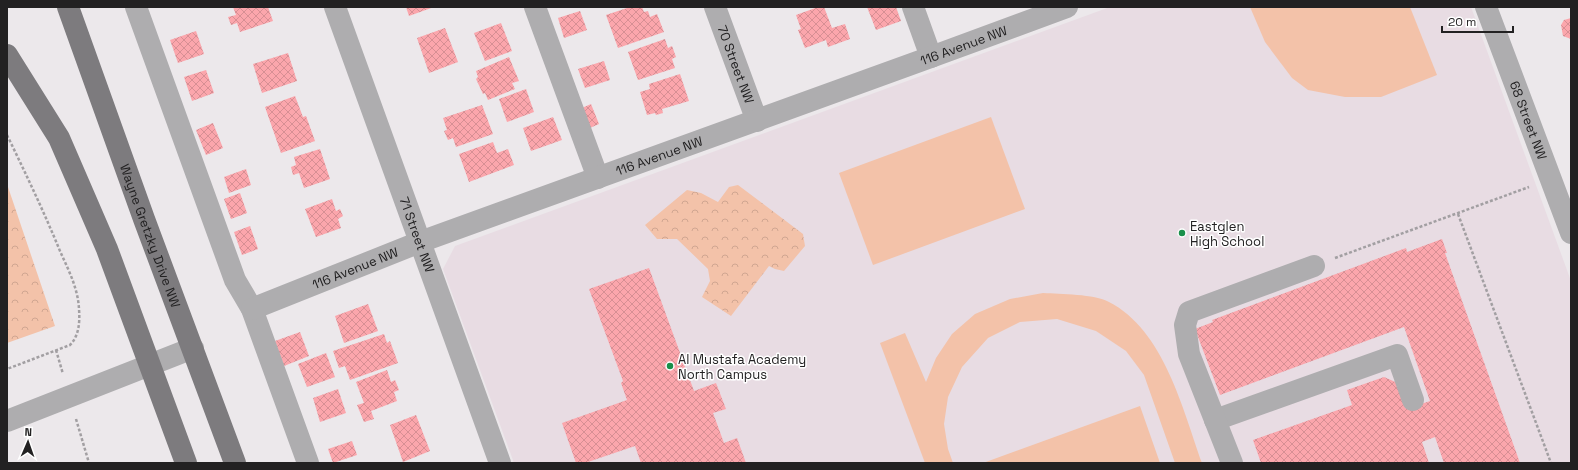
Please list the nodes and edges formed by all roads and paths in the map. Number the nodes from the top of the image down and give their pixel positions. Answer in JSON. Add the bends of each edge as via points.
{"nodes":[{"id":1,"x":68,"y":7,"type":"edge"},
{"id":2,"x":136,"y":7,"type":"edge"},
{"id":3,"x":335,"y":7,"type":"edge"},
{"id":4,"x":535,"y":7,"type":"edge"},
{"id":5,"x":715,"y":7,"type":"edge"},
{"id":6,"x":913,"y":7,"type":"edge"},
{"id":7,"x":1066,"y":7,"type":"edge"},
{"id":8,"x":1486,"y":7,"type":"edge"},
{"id":9,"x":7,"y":55,"type":"edge"},
{"id":10,"x":931,"y":57,"type":"junction"},
{"id":11,"x":757,"y":121,"type":"junction"},
{"id":12,"x":7,"y":135,"type":"edge"},
{"id":13,"x":598,"y":178,"type":"junction"},
{"id":14,"x":1536,"y":185,"type":"dead end"},
{"id":15,"x":1458,"y":214,"type":"junction"},
{"id":16,"x":1571,"y":233,"type":"edge"},
{"id":17,"x":420,"y":242,"type":"junction"},
{"id":18,"x":1314,"y":266,"type":"joint"},
{"id":19,"x":252,"y":309,"type":"junction"},
{"id":20,"x":193,"y":348,"type":"junction"},
{"id":21,"x":150,"y":365,"type":"junction"},
{"id":22,"x":7,"y":369,"type":"edge"},
{"id":23,"x":1413,"y":400,"type":"dead end"},
{"id":24,"x":1215,"y":420,"type":"junction"},
{"id":25,"x":7,"y":421,"type":"edge"},
{"id":26,"x":86,"y":455,"type":"dead end"},
{"id":27,"x":88,"y":463,"type":"edge"},
{"id":28,"x":186,"y":463,"type":"edge"},
{"id":29,"x":235,"y":463,"type":"edge"},
{"id":30,"x":308,"y":463,"type":"edge"},
{"id":31,"x":500,"y":463,"type":"edge"},
{"id":32,"x":1232,"y":463,"type":"edge"},
{"id":33,"x":1551,"y":463,"type":"edge"}],
"edges":[{"from":1,"to":20,"type":"main road","name":"Wayne Gretzky Drive NW"},
{"from":2,"to":19,"type":"street","via":[[235,280]]},
{"from":3,"to":17,"type":"street","name":"71 Street NW"},
{"from":4,"to":13,"type":"street"},
{"from":5,"to":11,"type":"street","name":"70 Street NW"},
{"from":6,"to":10,"type":"street"},
{"from":7,"to":10,"type":"street","name":"116 Avenue NW"},
{"from":8,"to":16,"type":"street","name":"68 Street NW"},
{"from":9,"to":21,"type":"main road","via":[[59,138],[107,249]]},
{"from":10,"to":11,"type":"street","name":"116 Avenue NW"},
{"from":11,"to":13,"type":"street","name":"116 Avenue NW"},
{"from":12,"to":22,"type":"path","via":[[36,194],[75,287],[80,308],[75,340],[70,345]]},
{"from":13,"to":17,"type":"street","name":"116 Avenue NW"},
{"from":14,"to":15,"type":"path"},
{"from":15,"to":18,"type":"path"},
{"from":15,"to":33,"type":"path"},
{"from":17,"to":19,"type":"street","name":"116 Avenue NW"},
{"from":17,"to":31,"type":"street","name":"71 Street NW"},
{"from":18,"to":24,"type":"street","via":[[1189,312],[1185,325],[1189,354]]},
{"from":19,"to":30,"type":"street"},
{"from":20,"to":21,"type":"street"},
{"from":20,"to":29,"type":"main road","name":"Wayne Gretzky Drive NW"},
{"from":21,"to":25,"type":"street"},
{"from":21,"to":28,"type":"main road"},
{"from":23,"to":24,"type":"street","via":[[1397,355]]},
{"from":24,"to":32,"type":"street"},
{"from":26,"to":27,"type":"path"}]}
